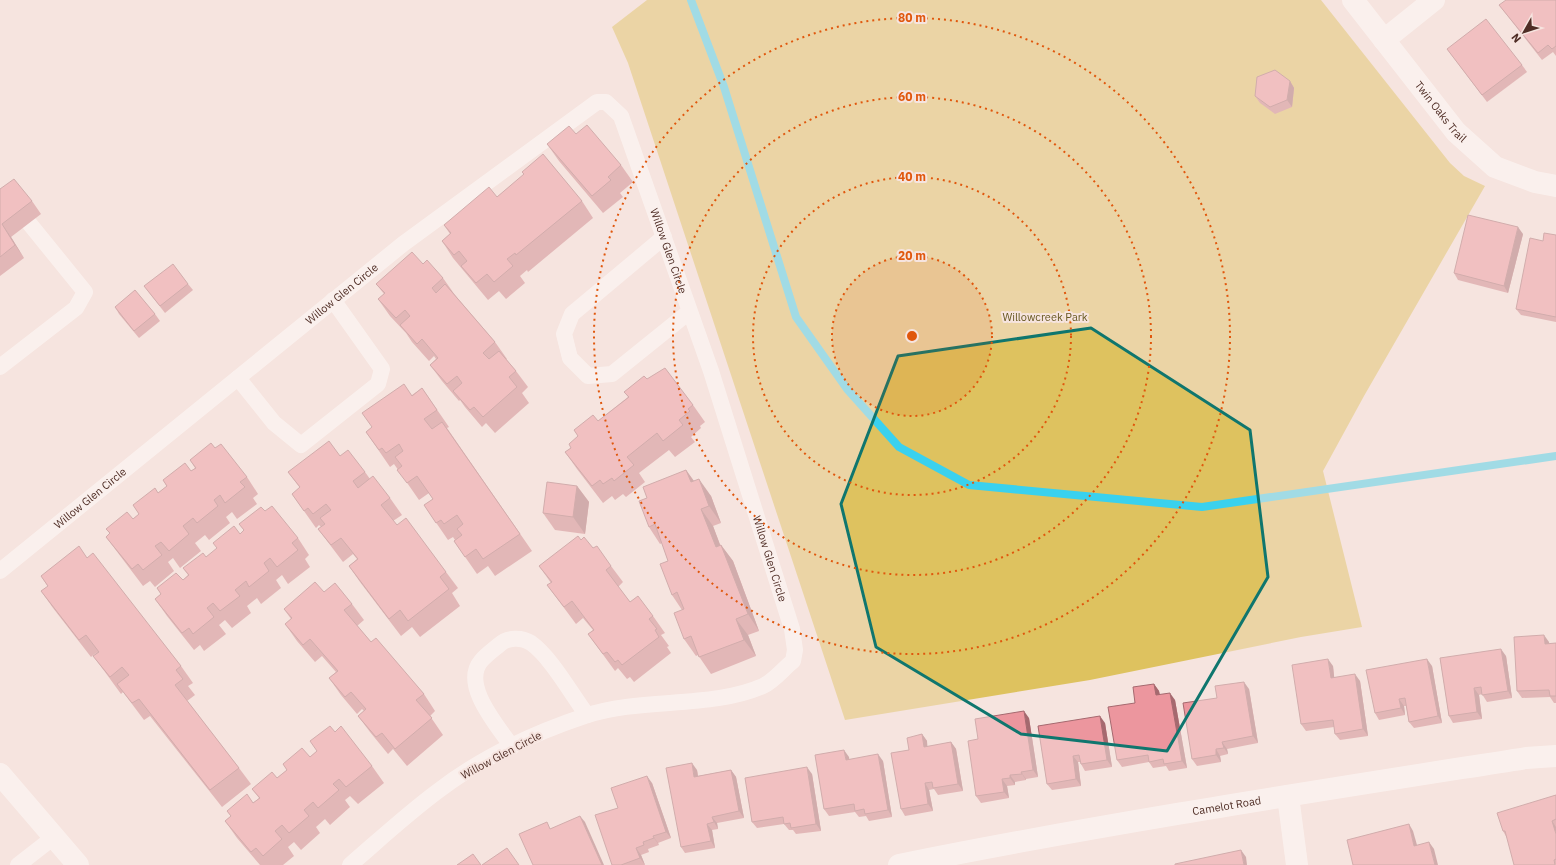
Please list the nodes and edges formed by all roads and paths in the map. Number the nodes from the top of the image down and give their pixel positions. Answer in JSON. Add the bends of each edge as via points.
{"nodes":[{"id":1,"x":1353,"y":0,"type":"edge"},
{"id":2,"x":1434,"y":0,"type":"edge"},
{"id":3,"x":1384,"y":40,"type":"junction"},
{"id":4,"x":1556,"y":186,"type":"edge"},
{"id":5,"x":29,"y":223,"type":"edge"},
{"id":6,"x":664,"y":237,"type":"junction"},
{"id":7,"x":333,"y":300,"type":"junction"},
{"id":8,"x":689,"y":312,"type":"junction"},
{"id":9,"x":0,"y":367,"type":"edge"},
{"id":10,"x":238,"y":378,"type":"junction"},
{"id":11,"x":0,"y":571,"type":"edge"},
{"id":12,"x":587,"y":715,"type":"junction"},
{"id":13,"x":512,"y":747,"type":"junction"},
{"id":14,"x":1556,"y":756,"type":"edge"},
{"id":15,"x":0,"y":774,"type":"edge"},
{"id":16,"x":1288,"y":796,"type":"junction"},
{"id":17,"x":54,"y":837,"type":"junction"},
{"id":18,"x":975,"y":857,"type":"edge"},
{"id":19,"x":18,"y":865,"type":"edge"},
{"id":20,"x":78,"y":865,"type":"edge"},
{"id":21,"x":350,"y":865,"type":"edge"},
{"id":22,"x":899,"y":865,"type":"edge"},
{"id":23,"x":1297,"y":865,"type":"edge"}],
"edges":[{"from":1,"to":3,"type":"street","name":"Twin Oaks Trail"},
{"from":2,"to":3,"type":"street"},
{"from":3,"to":4,"type":"street","name":"Twin Oaks Trail","via":[[1456,132],[1495,167],[1535,182]]},
{"from":5,"to":9,"type":"lane","via":[[85,292],[76,308]]},
{"from":6,"to":7,"type":"lane","name":"Willow Glen Circle","via":[[621,116],[606,102],[597,102],[403,244]]},
{"from":6,"to":8,"type":"lane","name":"Willow Glen Circle"},
{"from":6,"to":8,"type":"lane","via":[[572,314],[564,334],[570,358],[588,376],[612,374]]},
{"from":7,"to":10,"type":"lane","name":"Willow Glen Circle"},
{"from":7,"to":10,"type":"lane","via":[[382,369],[378,384],[301,445],[274,423]]},
{"from":8,"to":12,"type":"lane","name":"Willow Glen Circle","via":[[792,629],[795,650],[793,661],[764,686],[729,696],[639,705]]},
{"from":10,"to":11,"type":"lane","name":"Willow Glen Circle"},
{"from":12,"to":13,"type":"lane","name":"Willow Glen Circle"},
{"from":12,"to":13,"type":"lane","via":[[541,651],[529,642],[516,638],[502,642],[480,662],[474,678],[477,694]]},
{"from":13,"to":21,"type":"lane","name":"Willow Glen Circle","via":[[477,765],[438,790]]},
{"from":14,"to":16,"type":"street","name":"Camelot Road","via":[[1526,758]]},
{"from":15,"to":17,"type":"street"},
{"from":16,"to":18,"type":"street","name":"Camelot Road"},
{"from":16,"to":23,"type":"street"},
{"from":17,"to":19,"type":"lane"},
{"from":17,"to":20,"type":"street"},
{"from":18,"to":22,"type":"street","name":"Camelot Road"}]}
